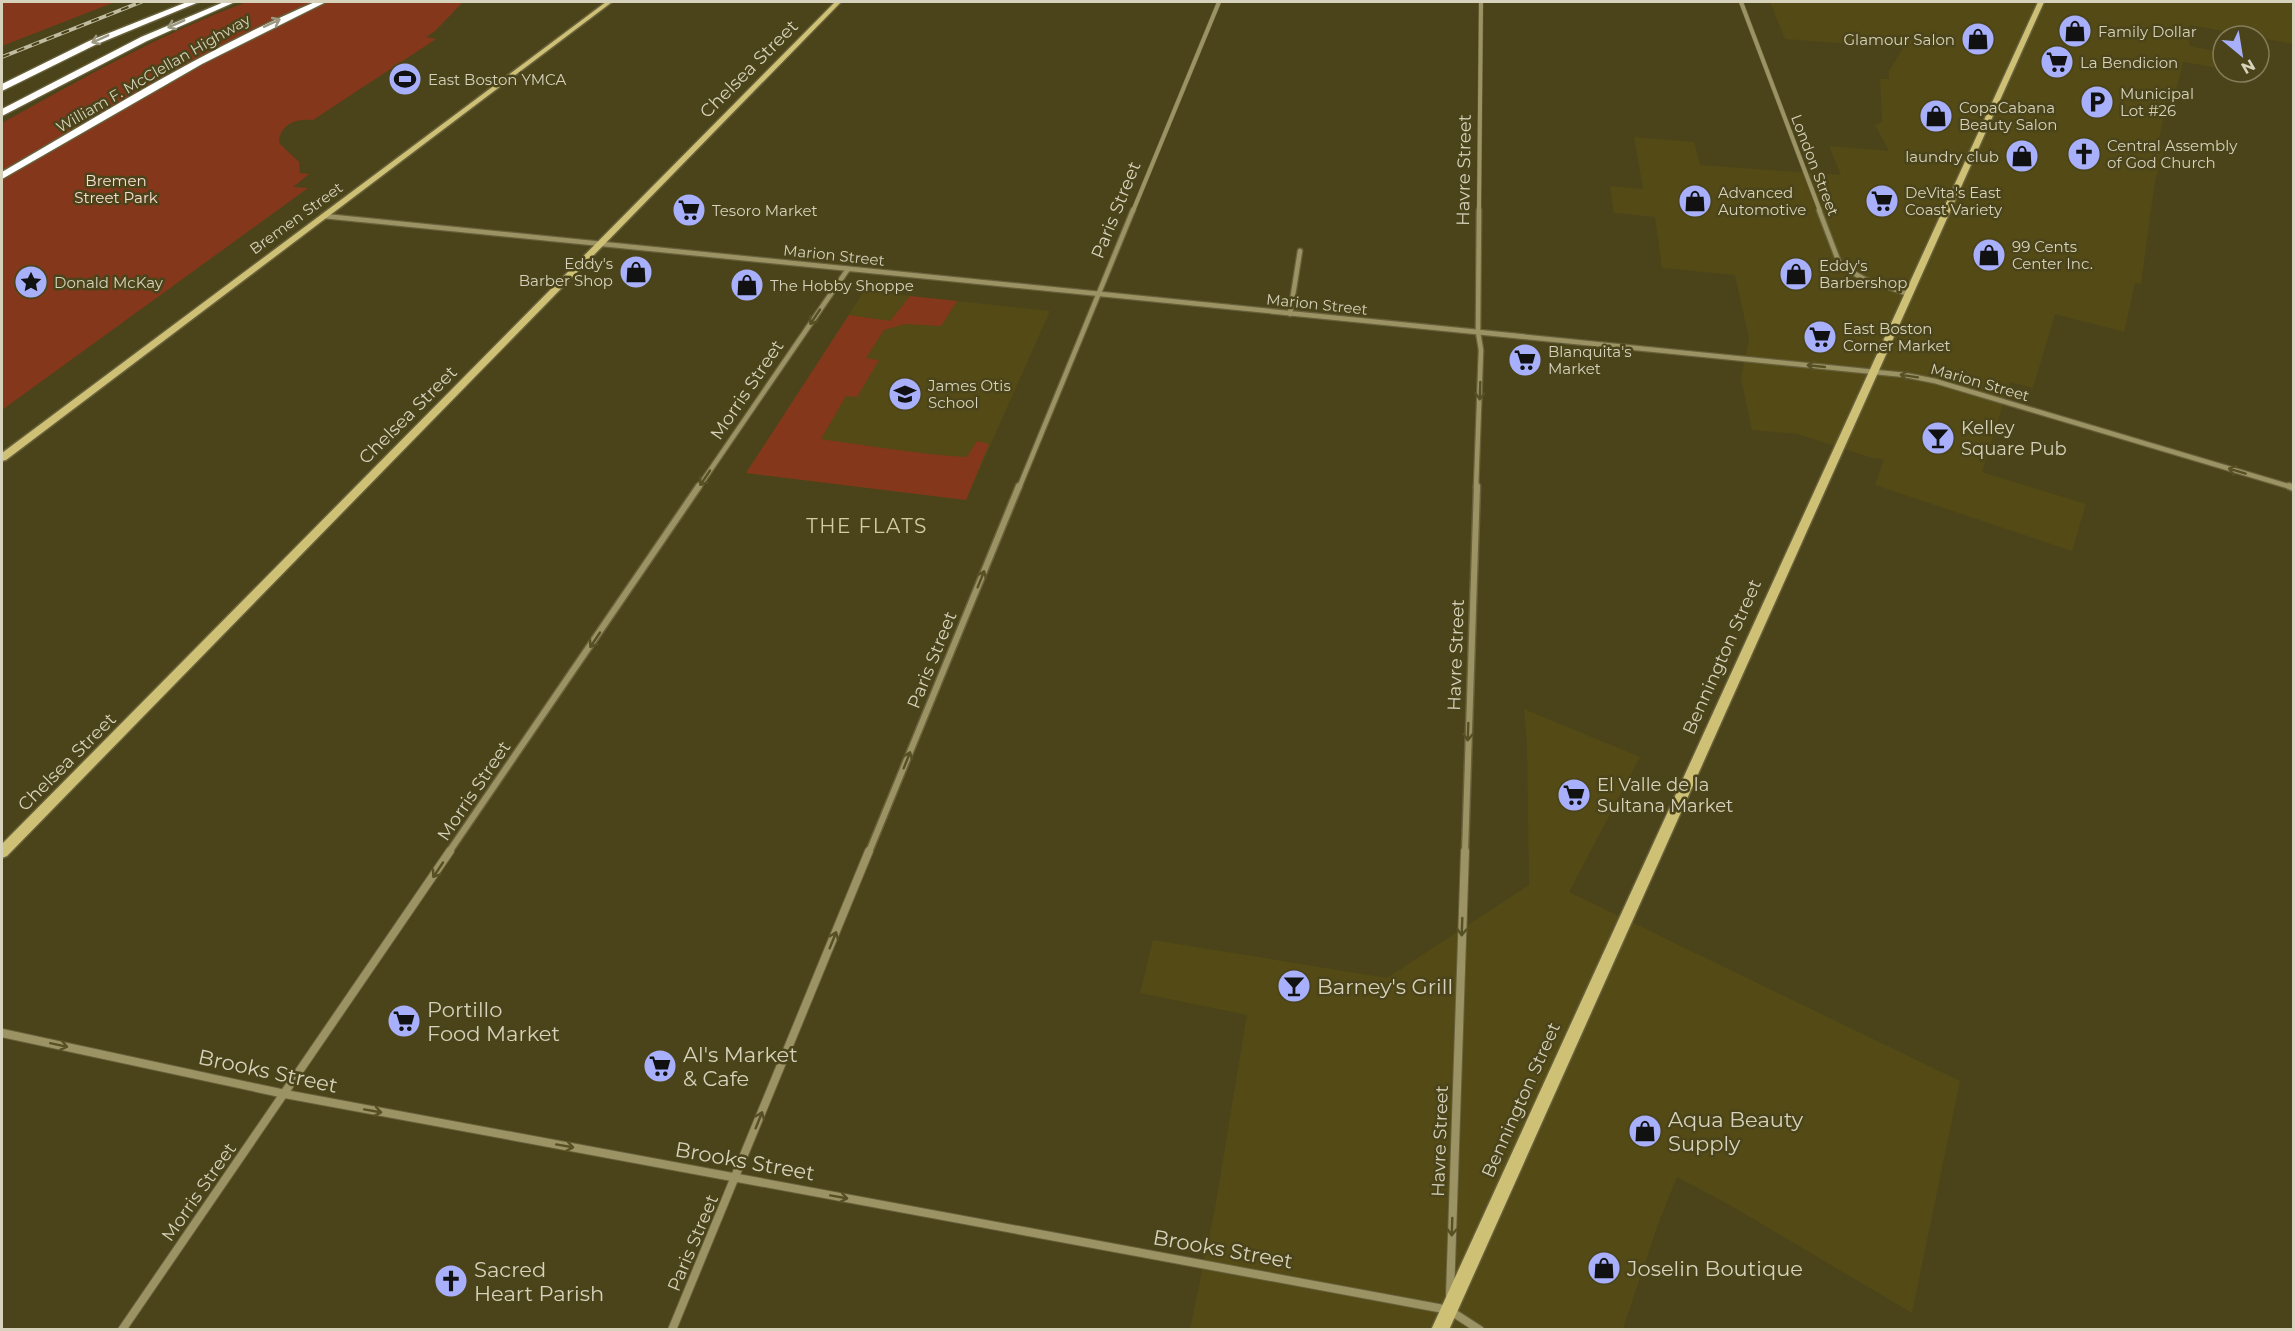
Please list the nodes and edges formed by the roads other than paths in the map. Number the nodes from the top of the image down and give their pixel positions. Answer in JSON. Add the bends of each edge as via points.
{"nodes":[{"id":1,"x":194,"y":2,"type":"edge"},
{"id":2,"x":230,"y":2,"type":"edge"},
{"id":3,"x":321,"y":2,"type":"edge"},
{"id":4,"x":609,"y":2,"type":"edge"},
{"id":5,"x":838,"y":2,"type":"edge"},
{"id":6,"x":1219,"y":2,"type":"edge"},
{"id":7,"x":1481,"y":2,"type":"edge"},
{"id":8,"x":1741,"y":2,"type":"edge"},
{"id":9,"x":2041,"y":2,"type":"edge"},
{"id":10,"x":2,"y":88,"type":"edge"},
{"id":11,"x":2,"y":113,"type":"edge"},
{"id":12,"x":74,"y":134,"type":"junction"},
{"id":13,"x":2,"y":167,"type":"edge"},
{"id":14,"x":2,"y":176,"type":"edge"},
{"id":15,"x":324,"y":216,"type":"junction"},
{"id":16,"x":600,"y":244,"type":"junction"},
{"id":17,"x":1300,"y":251,"type":"dead end"},
{"id":18,"x":848,"y":269,"type":"junction"},
{"id":19,"x":1098,"y":294,"type":"junction"},
{"id":20,"x":1909,"y":294,"type":"junction"},
{"id":21,"x":1290,"y":314,"type":"junction"},
{"id":22,"x":1478,"y":332,"type":"junction"},
{"id":23,"x":1875,"y":372,"type":"junction"},
{"id":24,"x":2,"y":458,"type":"edge"},
{"id":25,"x":2294,"y":488,"type":"edge"},
{"id":26,"x":2,"y":852,"type":"edge"},
{"id":27,"x":2,"y":1033,"type":"edge"},
{"id":28,"x":285,"y":1094,"type":"junction"},
{"id":29,"x":736,"y":1178,"type":"junction"},
{"id":30,"x":1449,"y":1310,"type":"junction"},
{"id":31,"x":122,"y":1329,"type":"edge"},
{"id":32,"x":672,"y":1329,"type":"edge"},
{"id":33,"x":1440,"y":1329,"type":"edge"},
{"id":34,"x":1480,"y":1329,"type":"edge"}],
"edges":[{"from":1,"to":10,"type":"highway","one_way":true,"via":[[104,37]]},
{"from":2,"to":11,"type":"highway","name":"William F. McClellan Highway","one_way":true,"via":[[138,42]]},
{"from":12,"to":3,"type":"highway","name":"William F. McClellan Highway","one_way":true,"via":[[243,37]]},
{"from":4,"to":15,"type":"main road","name":"Bremen Street"},
{"from":5,"to":16,"type":"main road","name":"Chelsea Street"},
{"from":6,"to":19,"type":"street","name":"Paris Street"},
{"from":7,"to":22,"type":"street","name":"Havre Street"},
{"from":8,"to":20,"type":"street","name":"London Street","via":[[1840,265],[1874,284]]},
{"from":9,"to":20,"type":"main road","name":"Bennington Street"},
{"from":12,"to":13,"type":"highway"},
{"from":12,"to":14,"type":"highway","name":"William F. McClellan Highway"},
{"from":15,"to":16,"type":"street","name":"Marion Street"},
{"from":15,"to":24,"type":"main road","name":"Bremen Street"},
{"from":16,"to":18,"type":"street","name":"Marion Street"},
{"from":16,"to":26,"type":"main road","name":"Chelsea Street"},
{"from":17,"to":21,"type":"street"},
{"from":18,"to":19,"type":"street","name":"Marion Street"},
{"from":18,"to":28,"type":"street","name":"Morris Street","one_way":true},
{"from":19,"to":21,"type":"street","name":"Marion Street"},
{"from":29,"to":19,"type":"street","name":"Paris Street","one_way":true},
{"from":20,"to":23,"type":"main road","name":"Bennington Street"},
{"from":21,"to":22,"type":"street","name":"Marion Street"},
{"from":23,"to":22,"type":"street","name":"Marion Street","one_way":true},
{"from":22,"to":30,"type":"street","name":"Havre Street","one_way":true,"via":[[1481,362]]},
{"from":25,"to":23,"type":"street","name":"Marion Street","one_way":true,"via":[[1935,381]]},
{"from":23,"to":30,"type":"main road","name":"Bennington Street"},
{"from":27,"to":28,"type":"street","name":"Brooks Street","one_way":true},
{"from":28,"to":29,"type":"street","name":"Brooks Street","one_way":true},
{"from":28,"to":31,"type":"street","name":"Morris Street"},
{"from":29,"to":30,"type":"street","name":"Brooks Street","one_way":true},
{"from":29,"to":32,"type":"street","name":"Paris Street"},
{"from":30,"to":33,"type":"main road","name":"Bennington Street"},
{"from":30,"to":34,"type":"street","name":"Brooks Street"}]}
